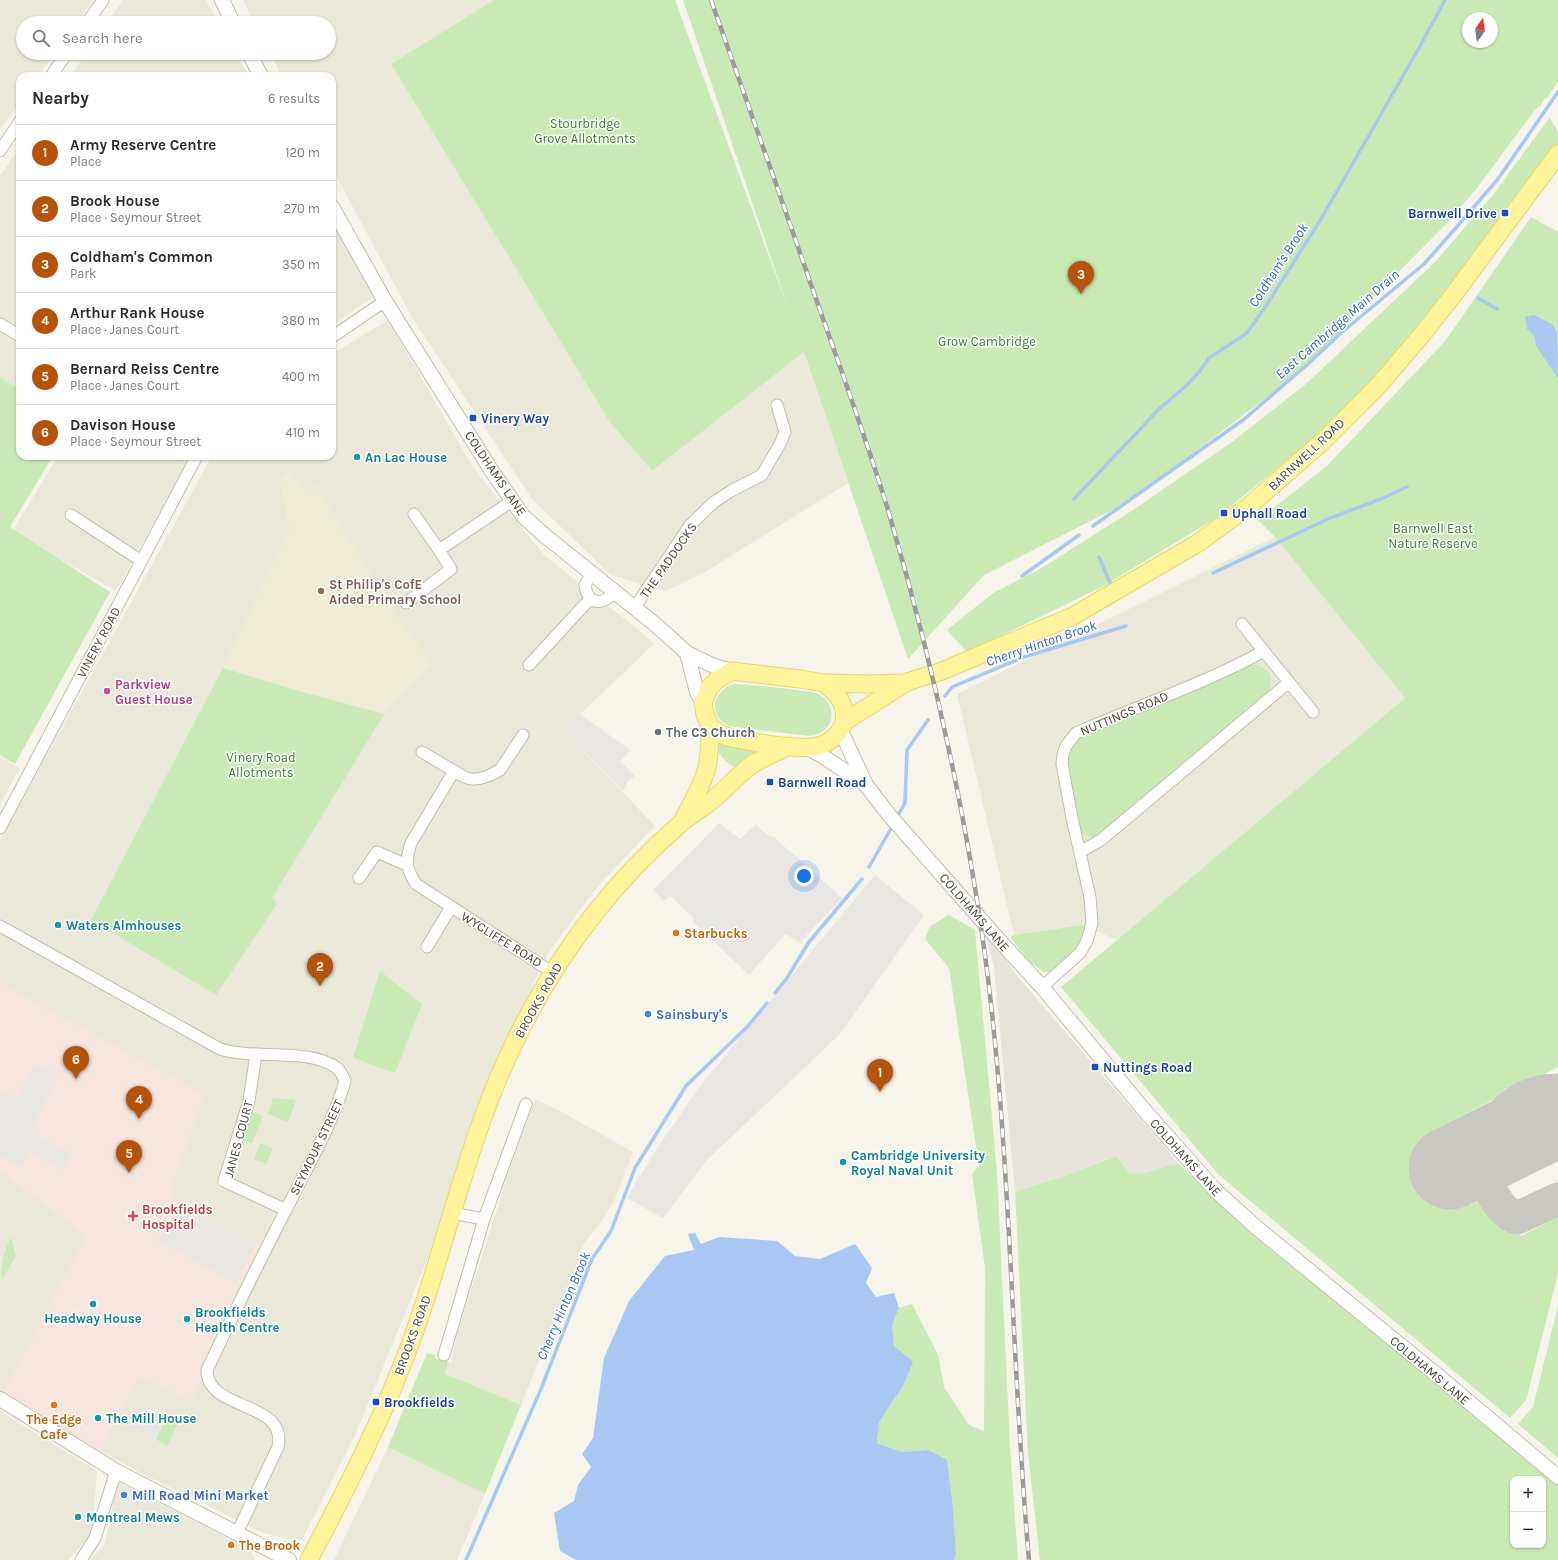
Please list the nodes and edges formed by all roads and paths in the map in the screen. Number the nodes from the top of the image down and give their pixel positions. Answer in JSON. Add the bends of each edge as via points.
{"nodes":[{"id":1,"x":103,"y":0,"type":"edge"},
{"id":2,"x":222,"y":0,"type":"edge"},
{"id":3,"x":92,"y":16,"type":"edge"},
{"id":4,"x":230,"y":16,"type":"edge"},
{"id":5,"x":61,"y":60,"type":"edge"},
{"id":6,"x":253,"y":60,"type":"edge"},
{"id":7,"x":54,"y":72,"type":"edge"},
{"id":8,"x":259,"y":72,"type":"edge"},
{"id":9,"x":16,"y":127,"type":"edge"},
{"id":10,"x":0,"y":151,"type":"edge"},
{"id":11,"x":1558,"y":154,"type":"edge"},
{"id":12,"x":336,"y":214,"type":"edge"},
{"id":13,"x":385,"y":301,"type":"junction"},
{"id":14,"x":0,"y":324,"type":"edge"},
{"id":15,"x":16,"y":334,"type":"edge"},
{"id":16,"x":336,"y":334,"type":"edge"},
{"id":17,"x":777,"y":405,"type":"dead end"},
{"id":18,"x":194,"y":460,"type":"edge"},
{"id":19,"x":512,"y":501,"type":"junction"},
{"id":20,"x":414,"y":514,"type":"dead end"},
{"id":21,"x":71,"y":515,"type":"dead end"},
{"id":22,"x":439,"y":550,"type":"junction"},
{"id":23,"x":140,"y":560,"type":"junction"},
{"id":24,"x":592,"y":573,"type":"junction"},
{"id":25,"x":615,"y":591,"type":"junction"},
{"id":26,"x":590,"y":599,"type":"junction"},
{"id":27,"x":406,"y":603,"type":"dead end"},
{"id":28,"x":635,"y":607,"type":"junction"},
{"id":29,"x":1242,"y":624,"type":"dead end"},
{"id":30,"x":1264,"y":651,"type":"junction"},
{"id":31,"x":687,"y":653,"type":"junction"},
{"id":32,"x":529,"y":665,"type":"dead end"},
{"id":33,"x":732,"y":671,"type":"junction"},
{"id":34,"x":907,"y":682,"type":"junction"},
{"id":35,"x":824,"y":683,"type":"junction"},
{"id":36,"x":1288,"y":683,"type":"junction"},
{"id":37,"x":703,"y":704,"type":"junction"},
{"id":38,"x":1313,"y":712,"type":"dead end"},
{"id":39,"x":710,"y":726,"type":"junction"},
{"id":40,"x":842,"y":726,"type":"junction"},
{"id":41,"x":523,"y":736,"type":"dead end"},
{"id":42,"x":789,"y":746,"type":"junction"},
{"id":43,"x":807,"y":748,"type":"junction"},
{"id":44,"x":422,"y":752,"type":"dead end"},
{"id":45,"x":454,"y":771,"type":"junction"},
{"id":46,"x":866,"y":785,"type":"junction"},
{"id":47,"x":682,"y":822,"type":"junction"},
{"id":48,"x":0,"y":828,"type":"edge"},
{"id":49,"x":1080,"y":852,"type":"junction"},
{"id":50,"x":406,"y":865,"type":"junction"},
{"id":51,"x":358,"y":878,"type":"dead end"},
{"id":52,"x":451,"y":907,"type":"junction"},
{"id":53,"x":0,"y":926,"type":"edge"},
{"id":54,"x":427,"y":947,"type":"dead end"},
{"id":55,"x":552,"y":972,"type":"junction"},
{"id":56,"x":1042,"y":987,"type":"junction"},
{"id":57,"x":256,"y":1054,"type":"junction"},
{"id":58,"x":526,"y":1104,"type":"dead end"},
{"id":59,"x":286,"y":1210,"type":"junction"},
{"id":60,"x":452,"y":1213,"type":"junction"},
{"id":61,"x":484,"y":1219,"type":"junction"},
{"id":62,"x":444,"y":1355,"type":"dead end"},
{"id":63,"x":0,"y":1399,"type":"edge"},
{"id":64,"x":116,"y":1471,"type":"junction"},
{"id":65,"x":1558,"y":1477,"type":"edge"},
{"id":66,"x":237,"y":1533,"type":"junction"},
{"id":67,"x":81,"y":1560,"type":"edge"},
{"id":68,"x":289,"y":1560,"type":"edge"},
{"id":69,"x":309,"y":1560,"type":"edge"}],
"edges":[{"from":1,"to":3,"type":"street"},
{"from":2,"to":4,"type":"street"},
{"from":5,"to":7,"type":"street"},
{"from":6,"to":8,"type":"street"},
{"from":9,"to":10,"type":"street"},
{"from":11,"to":34,"type":"main road","name":"BARNWELL ROAD","via":[[1425,331],[1379,385],[1322,442],[1249,506],[1198,542],[1073,616],[942,671]]},
{"from":12,"to":13,"type":"street","name":"COLDHAMS LANE"},
{"from":13,"to":16,"type":"street"},
{"from":13,"to":19,"type":"street","name":"COLDHAMS LANE"},
{"from":14,"to":15,"type":"street"},
{"from":17,"to":28,"type":"street","name":"THE PADDOCKS","via":[[784,432],[762,475],[714,502],[690,526]]},
{"from":18,"to":23,"type":"street","name":"VINERY ROAD"},
{"from":19,"to":22,"type":"street"},
{"from":19,"to":24,"type":"street","name":"COLDHAMS LANE","via":[[523,516],[544,535]]},
{"from":20,"to":22,"type":"street"},
{"from":21,"to":23,"type":"street"},
{"from":22,"to":27,"type":"street","via":[[451,569]]},
{"from":23,"to":48,"type":"street","name":"VINERY ROAD"},
{"from":24,"to":25,"type":"street","name":"COLDHAMS LANE"},
{"from":24,"to":26,"type":"street","via":[[585,585]]},
{"from":25,"to":26,"type":"street","via":[[604,601]]},
{"from":25,"to":28,"type":"street","name":"COLDHAMS LANE"},
{"from":26,"to":32,"type":"street"},
{"from":28,"to":31,"type":"street","name":"COLDHAMS LANE"},
{"from":29,"to":30,"type":"street"},
{"from":30,"to":36,"type":"street"},
{"from":30,"to":49,"type":"street","name":"NUTTINGS ROAD","via":[[1202,681],[1076,733],[1070,739],[1063,754],[1062,764]]},
{"from":31,"to":33,"type":"street","name":"COLDHAMS LANE","via":[[714,666]]},
{"from":31,"to":37,"type":"street","via":[[697,692]]},
{"from":33,"to":35,"type":"main road","name":"BARNWELL ROAD"},
{"from":33,"to":37,"type":"main road","via":[[709,688]]},
{"from":34,"to":35,"type":"main road","name":"BARNWELL ROAD"},
{"from":34,"to":40,"type":"main road","name":"BARNWELL ROAD"},
{"from":35,"to":40,"type":"main road","via":[[842,702]]},
{"from":36,"to":38,"type":"street"},
{"from":36,"to":49,"type":"street","via":[[1101,840]]},
{"from":37,"to":39,"type":"main road","name":"BROOKS ROAD"},
{"from":39,"to":42,"type":"main road","via":[[731,738]]},
{"from":39,"to":47,"type":"main road","name":"BROOKS ROAD","via":[[707,768]]},
{"from":40,"to":43,"type":"main road","name":"BARNWELL ROAD","via":[[834,738],[822,745]]},
{"from":40,"to":46,"type":"street","name":"COLDHAMS LANE"},
{"from":41,"to":45,"type":"street","via":[[496,773],[472,780]]},
{"from":42,"to":43,"type":"main road"},
{"from":42,"to":47,"type":"main road","name":"BROOKS ROAD","via":[[752,765],[711,801]]},
{"from":43,"to":46,"type":"street","name":"COLDHAMS LANE"},
{"from":44,"to":45,"type":"street"},
{"from":45,"to":50,"type":"street","via":[[410,843]]},
{"from":46,"to":56,"type":"street","name":"COLDHAMS LANE"},
{"from":47,"to":55,"type":"main road","name":"BROOKS ROAD","via":[[610,894]]},
{"from":49,"to":56,"type":"street","name":"NUTTINGS ROAD","via":[[1090,898],[1090,931],[1080,953]]},
{"from":50,"to":51,"type":"street","via":[[377,852]]},
{"from":50,"to":52,"type":"street","name":"WYCLIFFE ROAD","via":[[416,884]]},
{"from":52,"to":54,"type":"street","name":"WYCLIFFE ROAD"},
{"from":52,"to":55,"type":"street","name":"WYCLIFFE ROAD"},
{"from":53,"to":57,"type":"street","name":"SEYMOUR STREET","via":[[210,1044],[229,1052]]},
{"from":55,"to":60,"type":"main road","name":"BROOKS ROAD","via":[[501,1071],[480,1125]]},
{"from":56,"to":65,"type":"street","name":"COLDHAMS LANE","via":[[1172,1143],[1231,1205]]},
{"from":57,"to":59,"type":"street","name":"JANES COURT","via":[[249,1101],[224,1181]]},
{"from":57,"to":59,"type":"street","name":"SEYMOUR STREET","via":[[324,1061],[339,1069],[345,1081],[323,1137]]},
{"from":58,"to":61,"type":"street"},
{"from":59,"to":66,"type":"street","name":"SEYMOUR STREET","via":[[207,1370],[207,1378],[218,1393],[265,1416],[278,1430],[280,1439]]},
{"from":60,"to":61,"type":"street"},
{"from":60,"to":69,"type":"main road","name":"BROOKS ROAD","via":[[412,1340],[391,1392],[370,1440]]},
{"from":61,"to":62,"type":"street"},
{"from":63,"to":64,"type":"street"},
{"from":64,"to":66,"type":"street"},
{"from":64,"to":67,"type":"street","via":[[95,1538]]},
{"from":66,"to":68,"type":"street"}]}
